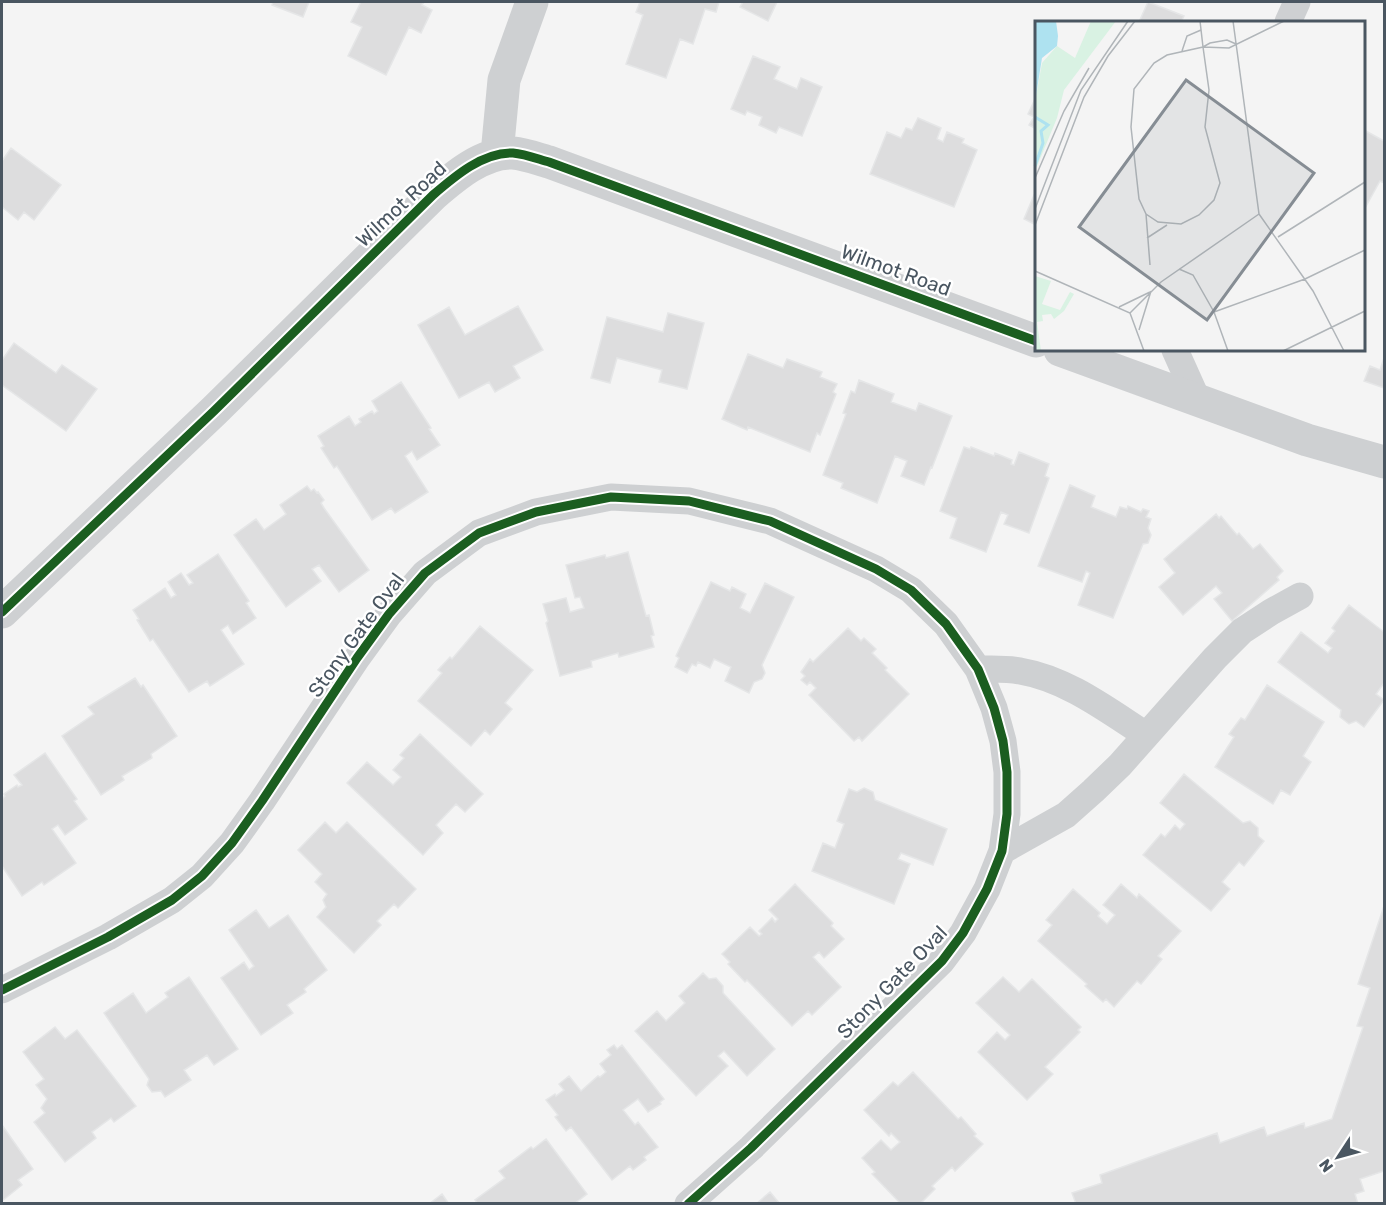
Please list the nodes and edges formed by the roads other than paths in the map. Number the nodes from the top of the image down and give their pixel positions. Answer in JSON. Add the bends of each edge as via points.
{"nodes":[{"id":1,"x":532,"y":2,"type":"edge"},
{"id":2,"x":1297,"y":2,"type":"edge"},
{"id":3,"x":1288,"y":21,"type":"edge"},
{"id":4,"x":497,"y":154,"type":"junction"},
{"id":5,"x":1035,"y":341,"type":"edge"},
{"id":6,"x":1063,"y":351,"type":"edge"},
{"id":7,"x":1175,"y":351,"type":"edge"},
{"id":8,"x":1197,"y":399,"type":"junction"},
{"id":9,"x":1384,"y":462,"type":"edge"},
{"id":10,"x":1300,"y":596,"type":"dead end"},
{"id":11,"x":2,"y":612,"type":"edge"},
{"id":12,"x":978,"y":669,"type":"junction"},
{"id":13,"x":1146,"y":735,"type":"junction"},
{"id":14,"x":1002,"y":851,"type":"junction"},
{"id":15,"x":2,"y":990,"type":"edge"},
{"id":16,"x":688,"y":1203,"type":"edge"}],
"edges":[{"from":1,"to":4,"type":"street","via":[[504,80]]},
{"from":2,"to":3,"type":"street"},
{"from":4,"to":5,"type":"street","name":"Wilmot Road","via":[[515,153],[549,162]]},
{"from":4,"to":11,"type":"street","name":"Wilmot Road","via":[[464,171],[433,195]]},
{"from":6,"to":8,"type":"street"},
{"from":7,"to":8,"type":"street"},
{"from":8,"to":9,"type":"street","via":[[1307,440]]},
{"from":10,"to":13,"type":"street","via":[[1242,631]]},
{"from":12,"to":13,"type":"street","via":[[1019,670],[1060,682]]},
{"from":12,"to":14,"type":"street","name":"Stony Gate Oval","via":[[1003,741],[1007,814]]},
{"from":12,"to":15,"type":"street","name":"Stony Gate Oval","via":[[946,624],[911,590],[861,562],[770,521],[689,501],[611,497],[536,512],[479,533],[425,573],[389,614],[262,801],[202,876],[172,900],[108,937]]},
{"from":13,"to":14,"type":"street","via":[[1066,815]]},
{"from":14,"to":16,"type":"street","name":"Stony Gate Oval","via":[[968,924],[942,961],[751,1148]]}]}
